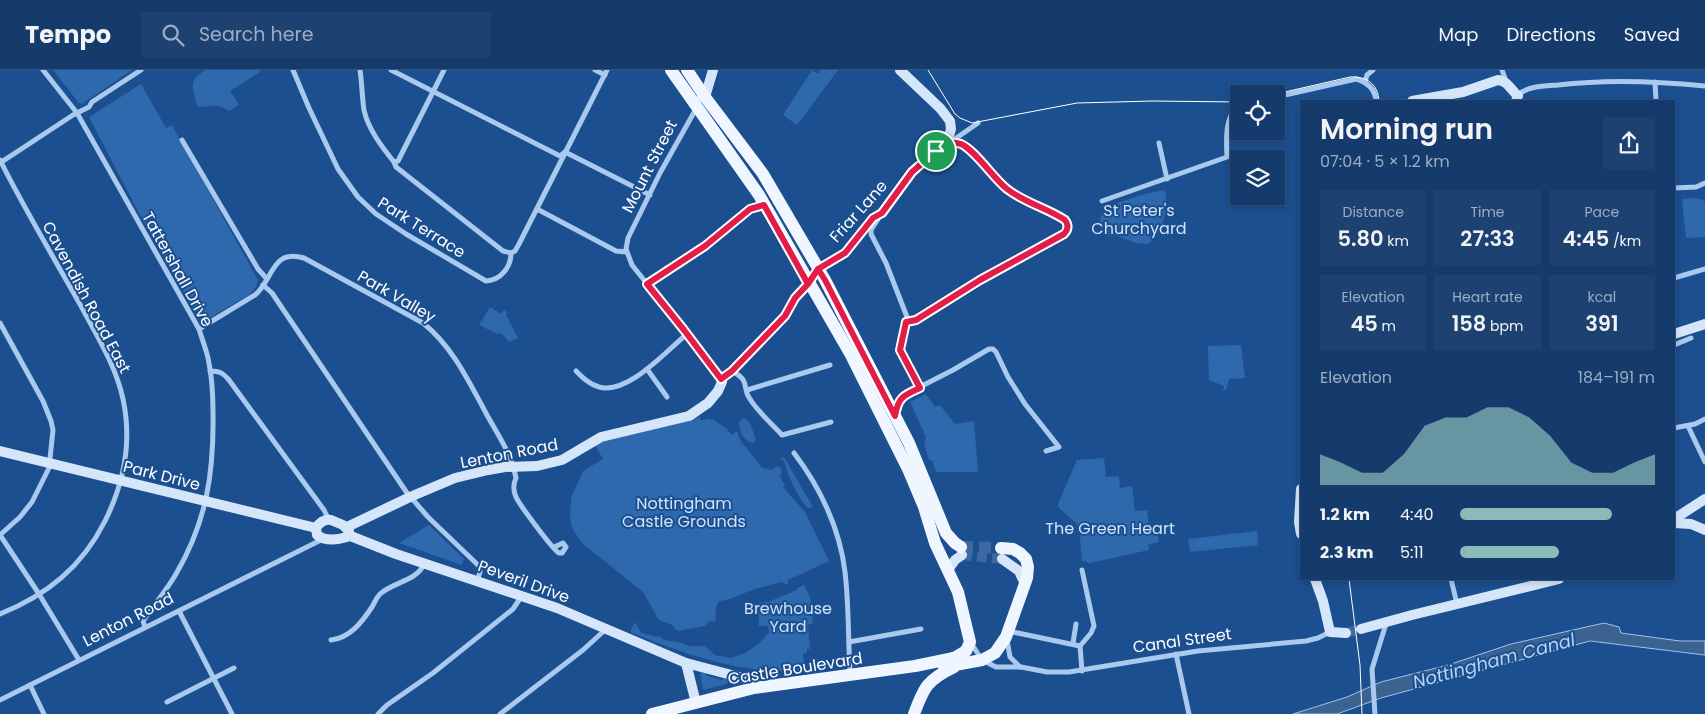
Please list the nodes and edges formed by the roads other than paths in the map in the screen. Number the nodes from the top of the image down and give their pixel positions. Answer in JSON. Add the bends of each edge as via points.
{"nodes":[{"id":1,"x":43,"y":70,"type":"edge"},
{"id":2,"x":141,"y":70,"type":"edge"},
{"id":3,"x":293,"y":70,"type":"edge"},
{"id":4,"x":360,"y":70,"type":"edge"},
{"id":5,"x":391,"y":70,"type":"edge"},
{"id":6,"x":444,"y":70,"type":"edge"},
{"id":7,"x":595,"y":70,"type":"edge"},
{"id":8,"x":672,"y":70,"type":"edge"},
{"id":9,"x":687,"y":70,"type":"edge"},
{"id":10,"x":713,"y":70,"type":"edge"},
{"id":11,"x":900,"y":70,"type":"edge"},
{"id":12,"x":1373,"y":70,"type":"edge"},
{"id":13,"x":1502,"y":70,"type":"edge"},
{"id":14,"x":606,"y":73,"type":"edge"},
{"id":15,"x":1365,"y":82,"type":"junction"},
{"id":16,"x":1655,"y":82,"type":"junction"},
{"id":17,"x":1507,"y":84,"type":"junction"},
{"id":18,"x":1705,"y":86,"type":"edge"},
{"id":19,"x":434,"y":91,"type":"junction"},
{"id":20,"x":1285,"y":95,"type":"edge"},
{"id":21,"x":1517,"y":98,"type":"edge"},
{"id":22,"x":1376,"y":100,"type":"edge"},
{"id":23,"x":1418,"y":100,"type":"edge"},
{"id":24,"x":1656,"y":100,"type":"edge"},
{"id":25,"x":701,"y":102,"type":"junction"},
{"id":26,"x":77,"y":113,"type":"junction"},
{"id":27,"x":1230,"y":115,"type":"edge"},
{"id":28,"x":978,"y":123,"type":"dead end"},
{"id":29,"x":182,"y":140,"type":"dead end"},
{"id":30,"x":1159,"y":143,"type":"dead end"},
{"id":31,"x":946,"y":144,"type":"junction"},
{"id":32,"x":936,"y":151,"type":"junction"},
{"id":33,"x":565,"y":152,"type":"junction"},
{"id":34,"x":0,"y":162,"type":"edge"},
{"id":35,"x":394,"y":162,"type":"junction"},
{"id":36,"x":1167,"y":178,"type":"junction"},
{"id":37,"x":1705,"y":183,"type":"edge"},
{"id":38,"x":1675,"y":188,"type":"edge"},
{"id":39,"x":650,"y":195,"type":"junction"},
{"id":40,"x":1102,"y":201,"type":"dead end"},
{"id":41,"x":764,"y":205,"type":"junction"},
{"id":42,"x":537,"y":209,"type":"junction"},
{"id":43,"x":882,"y":213,"type":"junction"},
{"id":44,"x":860,"y":234,"type":"junction"},
{"id":45,"x":872,"y":237,"type":"junction"},
{"id":46,"x":626,"y":252,"type":"junction"},
{"id":47,"x":511,"y":253,"type":"junction"},
{"id":48,"x":818,"y":269,"type":"junction"},
{"id":49,"x":1705,"y":269,"type":"edge"},
{"id":50,"x":1675,"y":278,"type":"edge"},
{"id":51,"x":267,"y":279,"type":"junction"},
{"id":52,"x":647,"y":284,"type":"junction"},
{"id":53,"x":808,"y":284,"type":"junction"},
{"id":54,"x":264,"y":285,"type":"junction"},
{"id":55,"x":906,"y":322,"type":"junction"},
{"id":56,"x":0,"y":323,"type":"edge"},
{"id":57,"x":1705,"y":324,"type":"edge"},
{"id":58,"x":199,"y":329,"type":"junction"},
{"id":59,"x":686,"y":332,"type":"junction"},
{"id":60,"x":1675,"y":334,"type":"edge"},
{"id":61,"x":1691,"y":338,"type":"dead end"},
{"id":62,"x":1675,"y":345,"type":"edge"},
{"id":63,"x":830,"y":365,"type":"dead end"},
{"id":64,"x":647,"y":369,"type":"junction"},
{"id":65,"x":210,"y":371,"type":"junction"},
{"id":66,"x":576,"y":371,"type":"dead end"},
{"id":67,"x":732,"y":371,"type":"junction"},
{"id":68,"x":721,"y":381,"type":"junction"},
{"id":69,"x":920,"y":388,"type":"junction"},
{"id":70,"x":747,"y":390,"type":"junction"},
{"id":71,"x":667,"y":397,"type":"dead end"},
{"id":72,"x":895,"y":416,"type":"junction"},
{"id":73,"x":1705,"y":419,"type":"edge"},
{"id":74,"x":831,"y":422,"type":"dead end"},
{"id":75,"x":1688,"y":426,"type":"junction"},
{"id":76,"x":1675,"y":428,"type":"edge"},
{"id":77,"x":0,"y":451,"type":"edge"},
{"id":78,"x":1046,"y":452,"type":"dead end"},
{"id":79,"x":794,"y":453,"type":"dead end"},
{"id":80,"x":1705,"y":462,"type":"edge"},
{"id":81,"x":50,"y":463,"type":"junction"},
{"id":82,"x":514,"y":467,"type":"junction"},
{"id":83,"x":122,"y":480,"type":"junction"},
{"id":84,"x":410,"y":497,"type":"junction"},
{"id":85,"x":1705,"y":499,"type":"edge"},
{"id":86,"x":206,"y":501,"type":"junction"},
{"id":87,"x":1300,"y":506,"type":"edge"},
{"id":88,"x":1675,"y":518,"type":"edge"},
{"id":89,"x":329,"y":520,"type":"junction"},
{"id":90,"x":1675,"y":523,"type":"edge"},
{"id":91,"x":316,"y":528,"type":"junction"},
{"id":92,"x":1300,"y":528,"type":"edge"},
{"id":93,"x":1705,"y":530,"type":"edge"},
{"id":94,"x":348,"y":531,"type":"junction"},
{"id":95,"x":0,"y":535,"type":"edge"},
{"id":96,"x":323,"y":539,"type":"junction"},
{"id":97,"x":554,"y":547,"type":"dead end"},
{"id":98,"x":962,"y":551,"type":"joint"},
{"id":99,"x":1002,"y":553,"type":"joint"},
{"id":100,"x":424,"y":563,"type":"junction"},
{"id":101,"x":948,"y":570,"type":"junction"},
{"id":102,"x":1082,"y":570,"type":"dead end"},
{"id":103,"x":1451,"y":580,"type":"edge"},
{"id":104,"x":1552,"y":580,"type":"edge"},
{"id":105,"x":477,"y":581,"type":"junction"},
{"id":106,"x":1316,"y":582,"type":"edge"},
{"id":107,"x":1529,"y":583,"type":"edge"},
{"id":108,"x":1025,"y":584,"type":"junction"},
{"id":109,"x":39,"y":594,"type":"junction"},
{"id":110,"x":521,"y":596,"type":"junction"},
{"id":111,"x":1457,"y":604,"type":"junction"},
{"id":112,"x":179,"y":611,"type":"junction"},
{"id":113,"x":0,"y":614,"type":"edge"},
{"id":114,"x":1390,"y":620,"type":"junction"},
{"id":115,"x":1076,"y":624,"type":"dead end"},
{"id":116,"x":145,"y":628,"type":"junction"},
{"id":117,"x":606,"y":629,"type":"junction"},
{"id":118,"x":921,"y":629,"type":"dead end"},
{"id":119,"x":1361,"y":629,"type":"tunnel mouth"},
{"id":120,"x":1330,"y":632,"type":"junction"},
{"id":121,"x":1346,"y":633,"type":"tunnel mouth"},
{"id":122,"x":1007,"y":634,"type":"junction"},
{"id":123,"x":331,"y":640,"type":"dead end"},
{"id":124,"x":849,"y":642,"type":"junction"},
{"id":125,"x":970,"y":642,"type":"junction"},
{"id":126,"x":1073,"y":643,"type":"junction"},
{"id":127,"x":1080,"y":646,"type":"junction"},
{"id":128,"x":1176,"y":654,"type":"junction"},
{"id":129,"x":79,"y":660,"type":"junction"},
{"id":130,"x":982,"y":660,"type":"junction"},
{"id":131,"x":956,"y":661,"type":"junction"},
{"id":132,"x":686,"y":663,"type":"junction"},
{"id":133,"x":923,"y":665,"type":"junction"},
{"id":134,"x":1020,"y":667,"type":"junction"},
{"id":135,"x":234,"y":668,"type":"dead end"},
{"id":136,"x":1082,"y":671,"type":"junction"},
{"id":137,"x":851,"y":674,"type":"junction"},
{"id":138,"x":214,"y":678,"type":"junction"},
{"id":139,"x":30,"y":685,"type":"junction"},
{"id":140,"x":754,"y":688,"type":"junction"},
{"id":141,"x":0,"y":700,"type":"edge"},
{"id":142,"x":919,"y":700,"type":"junction"},
{"id":143,"x":167,"y":702,"type":"dead end"},
{"id":144,"x":696,"y":703,"type":"junction"},
{"id":145,"x":44,"y":714,"type":"edge"},
{"id":146,"x":232,"y":714,"type":"edge"},
{"id":147,"x":378,"y":714,"type":"edge"},
{"id":148,"x":500,"y":714,"type":"edge"},
{"id":149,"x":652,"y":714,"type":"edge"},
{"id":150,"x":914,"y":714,"type":"edge"},
{"id":151,"x":1190,"y":714,"type":"edge"},
{"id":152,"x":1375,"y":714,"type":"edge"}],
"edges":[{"from":1,"to":26,"type":"street","name":"Tattershall Drive"},
{"from":2,"to":26,"type":"street"},
{"from":3,"to":47,"type":"street","name":"Park Terrace","via":[[341,174],[367,206],[406,234],[486,281],[503,273]]},
{"from":4,"to":35,"type":"street","via":[[367,120]]},
{"from":5,"to":19,"type":"street"},
{"from":6,"to":19,"type":"street"},
{"from":7,"to":14,"type":"street"},
{"from":8,"to":25,"type":"main road"},
{"from":9,"to":25,"type":"main road"},
{"from":10,"to":25,"type":"street","name":"Mount Street"},
{"from":11,"to":32,"type":"street","name":"Friar Lane","via":[[946,114],[950,125],[948,139]]},
{"from":12,"to":15,"type":"street","via":[[1367,74]]},
{"from":13,"to":17,"type":"street"},
{"from":14,"to":33,"type":"street"},
{"from":15,"to":20,"type":"street","via":[[1350,80]]},
{"from":15,"to":22,"type":"street","via":[[1374,91]]},
{"from":16,"to":18,"type":"street"},
{"from":16,"to":21,"type":"street","via":[[1563,84],[1527,90]]},
{"from":16,"to":24,"type":"street"},
{"from":17,"to":21,"type":"street"},
{"from":17,"to":23,"type":"street","via":[[1498,80],[1463,92]]},
{"from":19,"to":33,"type":"street","via":[[560,156]]},
{"from":19,"to":35,"type":"street","via":[[398,161]]},
{"from":25,"to":39,"type":"street","name":"Mount Street"},
{"from":25,"to":41,"type":"main road"},
{"from":25,"to":48,"type":"main road","via":[[762,174]]},
{"from":26,"to":34,"type":"street"},
{"from":26,"to":58,"type":"street","name":"Tattershall Drive"},
{"from":27,"to":36,"type":"street","via":[[1226,126],[1227,157]]},
{"from":28,"to":31,"type":"street"},
{"from":29,"to":51,"type":"street"},
{"from":30,"to":36,"type":"street"},
{"from":31,"to":32,"type":"street"},
{"from":31,"to":55,"type":"street","via":[[960,144],[968,149],[1007,189],[1065,220],[1068,228],[1064,234],[1037,250],[980,280],[916,320]]},
{"from":32,"to":43,"type":"street","name":"Friar Lane","via":[[912,172]]},
{"from":33,"to":39,"type":"street"},
{"from":33,"to":42,"type":"street"},
{"from":34,"to":83,"type":"street","name":"Cavendish Road East","via":[[115,373],[126,415]]},
{"from":35,"to":47,"type":"street","via":[[417,185]]},
{"from":36,"to":40,"type":"street"},
{"from":37,"to":38,"type":"street"},
{"from":39,"to":46,"type":"street","name":"Mount Street","via":[[628,238]]},
{"from":41,"to":52,"type":"street","via":[[750,209],[705,246]]},
{"from":41,"to":53,"type":"main road"},
{"from":42,"to":46,"type":"street","via":[[616,251]]},
{"from":42,"to":47,"type":"street"},
{"from":43,"to":44,"type":"street","name":"Friar Lane","via":[[873,218]]},
{"from":43,"to":45,"type":"street","via":[[871,230]]},
{"from":44,"to":45,"type":"street","via":[[867,233]]},
{"from":44,"to":48,"type":"street","name":"Friar Lane","via":[[845,253]]},
{"from":45,"to":55,"type":"street","via":[[886,263],[907,317]]},
{"from":46,"to":52,"type":"street"},
{"from":48,"to":53,"type":"main road","name":"Friar Lane"},
{"from":48,"to":72,"type":"main road"},
{"from":49,"to":50,"type":"street"},
{"from":51,"to":54,"type":"street"},
{"from":51,"to":82,"type":"street","name":"Park Valley","via":[[278,262],[294,255],[423,323],[459,364]]},
{"from":52,"to":59,"type":"street"},
{"from":53,"to":67,"type":"street","name":"Friar Lane","via":[[785,316]]},
{"from":53,"to":101,"type":"main road","via":[[851,355],[908,469]]},
{"from":54,"to":58,"type":"street","via":[[256,296]]},
{"from":54,"to":84,"type":"street"},
{"from":55,"to":69,"type":"street","via":[[900,350]]},
{"from":56,"to":81,"type":"street","via":[[51,421]]},
{"from":57,"to":60,"type":"street"},
{"from":58,"to":65,"type":"street","name":"Tattershall Drive"},
{"from":59,"to":64,"type":"street"},
{"from":59,"to":68,"type":"street"},
{"from":61,"to":62,"type":"street"},
{"from":63,"to":70,"type":"street"},
{"from":64,"to":66,"type":"street","via":[[627,382],[605,388],[593,385]]},
{"from":64,"to":71,"type":"street"},
{"from":65,"to":86,"type":"street","name":"Tattershall Drive","via":[[214,432]]},
{"from":65,"to":89,"type":"street","via":[[218,371],[229,380]]},
{"from":67,"to":68,"type":"street","name":"Friar Lane"},
{"from":67,"to":70,"type":"street","via":[[740,375]]},
{"from":68,"to":82,"type":"street","name":"Lenton Road","via":[[718,391],[708,403],[689,416],[601,436],[562,460]]},
{"from":69,"to":72,"type":"street","via":[[904,394],[898,402]]},
{"from":69,"to":78,"type":"street","via":[[993,349],[1024,404],[1059,447]]},
{"from":70,"to":74,"type":"street","via":[[748,398],[782,435]]},
{"from":72,"to":98,"type":"main road","via":[[917,460],[946,533]]},
{"from":73,"to":75,"type":"street"},
{"from":75,"to":76,"type":"street"},
{"from":75,"to":80,"type":"street"},
{"from":77,"to":81,"type":"street","name":"Park Drive"},
{"from":79,"to":124,"type":"street","via":[[826,506],[840,545],[845,571]]},
{"from":81,"to":83,"type":"street","name":"Park Drive"},
{"from":81,"to":95,"type":"street","via":[[32,502]]},
{"from":82,"to":84,"type":"street","name":"Lenton Road","via":[[455,478]]},
{"from":82,"to":97,"type":"street","via":[[516,496]]},
{"from":83,"to":86,"type":"street","name":"Park Drive"},
{"from":83,"to":109,"type":"street","name":"Cavendish Road East","via":[[91,546],[65,576]]},
{"from":84,"to":94,"type":"street","name":"Lenton Road"},
{"from":84,"to":105,"type":"street","via":[[479,566]]},
{"from":85,"to":88,"type":"street"},
{"from":86,"to":91,"type":"street","name":"Park Drive"},
{"from":86,"to":116,"type":"street","name":"Tattershall Drive","via":[[190,547],[143,621]]},
{"from":87,"to":92,"type":"street"},
{"from":89,"to":91,"type":"street"},
{"from":89,"to":94,"type":"street","via":[[338,522]]},
{"from":90,"to":93,"type":"street","via":[[1691,524]]},
{"from":91,"to":96,"type":"street","via":[[317,535]]},
{"from":94,"to":96,"type":"street","name":"Lenton Road","via":[[341,539]]},
{"from":94,"to":100,"type":"street","name":"Peveril Drive"},
{"from":95,"to":109,"type":"street"},
{"from":96,"to":112,"type":"street","name":"Lenton Road"},
{"from":98,"to":101,"type":"street"},
{"from":99,"to":108,"type":"street"},
{"from":99,"to":108,"type":"main road","via":[[1013,549],[1026,559]]},
{"from":100,"to":105,"type":"street","name":"Peveril Drive"},
{"from":100,"to":123,"type":"street","via":[[414,576],[380,594],[356,628]]},
{"from":101,"to":125,"type":"main road","via":[[962,605]]},
{"from":102,"to":127,"type":"street","via":[[1094,629]]},
{"from":103,"to":111,"type":"street"},
{"from":104,"to":107,"type":"street"},
{"from":105,"to":110,"type":"street","name":"Peveril Drive"},
{"from":106,"to":120,"type":"street"},
{"from":107,"to":111,"type":"street"},
{"from":108,"to":122,"type":"main road"},
{"from":109,"to":113,"type":"street","name":"Cavendish Road East"},
{"from":109,"to":129,"type":"street"},
{"from":110,"to":117,"type":"street","name":"Peveril Drive"},
{"from":110,"to":147,"type":"street","via":[[513,609]]},
{"from":111,"to":114,"type":"street"},
{"from":112,"to":116,"type":"street","name":"Lenton Road"},
{"from":112,"to":138,"type":"street"},
{"from":114,"to":119,"type":"street"},
{"from":114,"to":152,"type":"street","via":[[1372,669]]},
{"from":115,"to":126,"type":"street"},
{"from":116,"to":129,"type":"street","name":"Lenton Road"},
{"from":117,"to":132,"type":"street","name":"Peveril Drive"},
{"from":117,"to":148,"type":"street"},
{"from":118,"to":124,"type":"street"},
{"from":120,"to":121,"type":"street","name":"Canal Street"},
{"from":120,"to":128,"type":"street","name":"Canal Street","via":[[1306,641]]},
{"from":122,"to":126,"type":"street"},
{"from":122,"to":130,"type":"main road","via":[[995,653]]},
{"from":122,"to":134,"type":"street","via":[[1010,657]]},
{"from":124,"to":137,"type":"street"},
{"from":125,"to":130,"type":"street"},
{"from":125,"to":131,"type":"main road"},
{"from":126,"to":127,"type":"street"},
{"from":127,"to":136,"type":"street"},
{"from":128,"to":136,"type":"street","name":"Canal Street"},
{"from":128,"to":151,"type":"street"},
{"from":129,"to":139,"type":"street","name":"Lenton Road"},
{"from":130,"to":131,"type":"main road","name":"Castle Boulevard"},
{"from":130,"to":134,"type":"street","name":"Canal Street","via":[[996,667]]},
{"from":131,"to":133,"type":"main road","name":"Castle Boulevard"},
{"from":131,"to":142,"type":"main road","via":[[927,684]]},
{"from":132,"to":140,"type":"street","name":"Peveril Drive","via":[[743,678]]},
{"from":132,"to":144,"type":"street"},
{"from":133,"to":137,"type":"main road","name":"Castle Boulevard"},
{"from":133,"to":142,"type":"main road"},
{"from":134,"to":136,"type":"street","name":"Canal Street","via":[[1047,672]]},
{"from":135,"to":138,"type":"street"},
{"from":137,"to":140,"type":"main road","name":"Castle Boulevard"},
{"from":138,"to":143,"type":"street"},
{"from":138,"to":146,"type":"street"},
{"from":139,"to":141,"type":"street","name":"Lenton Road"},
{"from":139,"to":145,"type":"street"},
{"from":140,"to":144,"type":"main road","name":"Castle Boulevard"},
{"from":142,"to":150,"type":"main road"},
{"from":144,"to":149,"type":"main road","name":"Castle Boulevard"}]}
